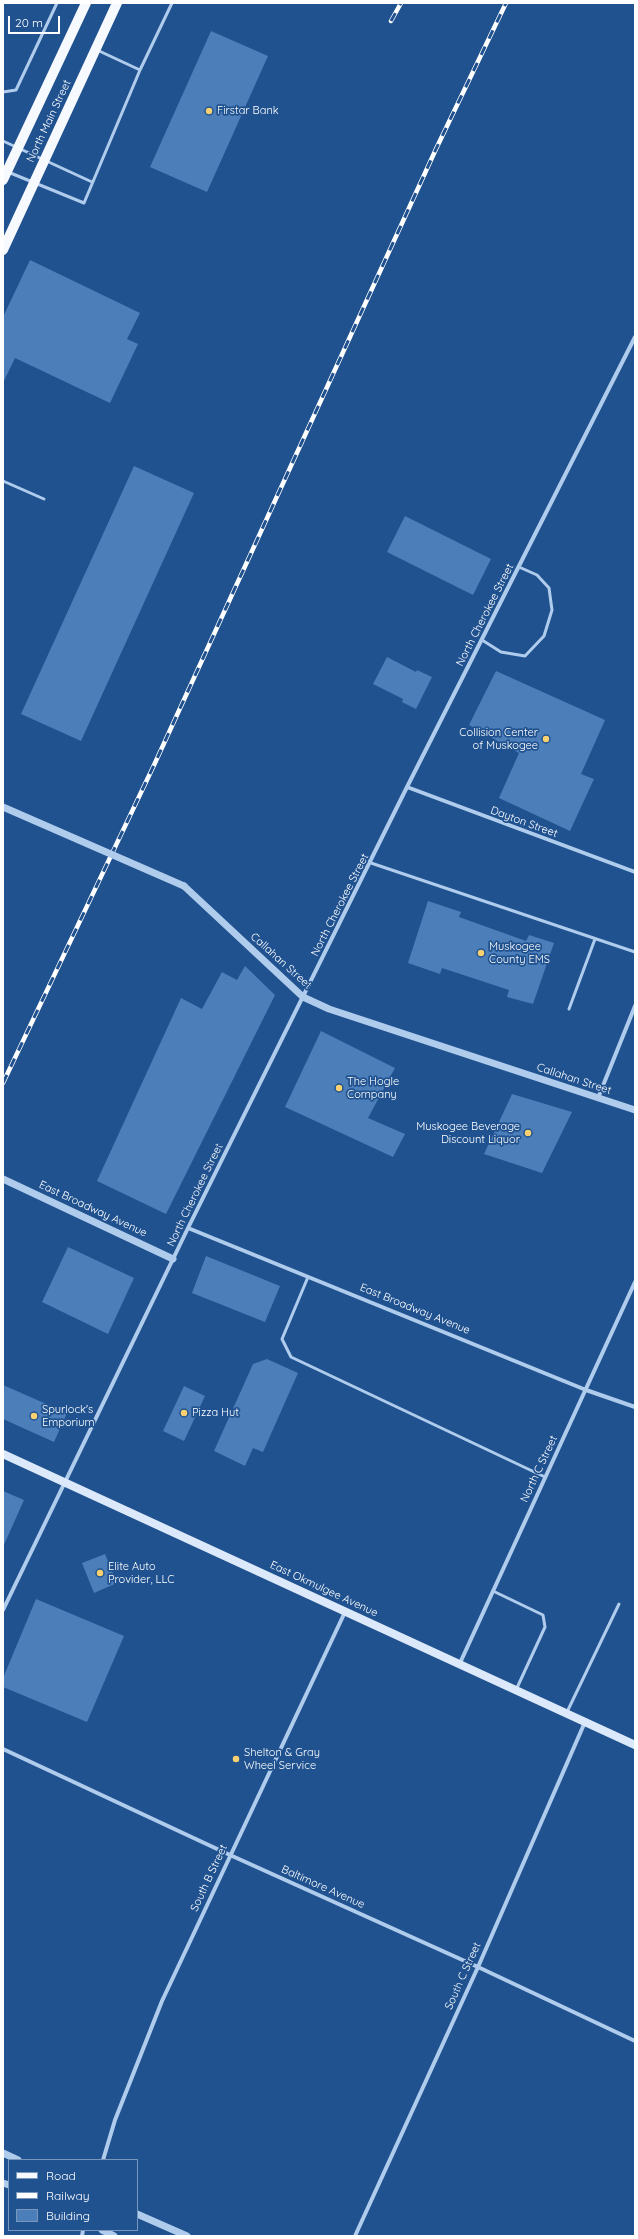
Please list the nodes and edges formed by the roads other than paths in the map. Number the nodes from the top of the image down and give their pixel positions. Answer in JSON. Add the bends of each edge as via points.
{"nodes":[{"id":1,"x":57,"y":3,"type":"edge"},
{"id":2,"x":86,"y":3,"type":"edge"},
{"id":3,"x":117,"y":3,"type":"edge"},
{"id":4,"x":172,"y":3,"type":"edge"},
{"id":5,"x":96,"y":49,"type":"junction"},
{"id":6,"x":140,"y":70,"type":"junction"},
{"id":7,"x":3,"y":92,"type":"edge"},
{"id":8,"x":3,"y":140,"type":"edge"},
{"id":9,"x":18,"y":147,"type":"junction"},
{"id":10,"x":44,"y":160,"type":"junction"},
{"id":11,"x":4,"y":174,"type":"edge"},
{"id":12,"x":33,"y":182,"type":"junction"},
{"id":13,"x":92,"y":182,"type":"junction"},
{"id":14,"x":3,"y":250,"type":"edge"},
{"id":15,"x":635,"y":337,"type":"edge"},
{"id":16,"x":3,"y":481,"type":"edge"},
{"id":17,"x":44,"y":499,"type":"dead end"},
{"id":18,"x":519,"y":567,"type":"junction"},
{"id":19,"x":482,"y":640,"type":"junction"},
{"id":20,"x":407,"y":788,"type":"junction"},
{"id":21,"x":3,"y":807,"type":"edge"},
{"id":22,"x":371,"y":864,"type":"junction"},
{"id":23,"x":635,"y":872,"type":"edge"},
{"id":24,"x":595,"y":939,"type":"junction"},
{"id":25,"x":635,"y":952,"type":"edge"},
{"id":26,"x":303,"y":997,"type":"junction"},
{"id":27,"x":635,"y":1006,"type":"edge"},
{"id":28,"x":569,"y":1009,"type":"dead end"},
{"id":29,"x":598,"y":1098,"type":"junction"},
{"id":30,"x":635,"y":1110,"type":"edge"},
{"id":31,"x":3,"y":1179,"type":"edge"},
{"id":32,"x":188,"y":1228,"type":"junction"},
{"id":33,"x":173,"y":1259,"type":"junction"},
{"id":34,"x":308,"y":1277,"type":"junction"},
{"id":35,"x":635,"y":1282,"type":"edge"},
{"id":36,"x":586,"y":1390,"type":"junction"},
{"id":37,"x":635,"y":1407,"type":"edge"},
{"id":38,"x":3,"y":1454,"type":"edge"},
{"id":39,"x":545,"y":1477,"type":"junction"},
{"id":40,"x":64,"y":1483,"type":"junction"},
{"id":41,"x":493,"y":1591,"type":"junction"},
{"id":42,"x":619,"y":1604,"type":"dead end"},
{"id":43,"x":3,"y":1610,"type":"edge"},
{"id":44,"x":345,"y":1610,"type":"junction"},
{"id":45,"x":460,"y":1663,"type":"junction"},
{"id":46,"x":516,"y":1690,"type":"junction"},
{"id":47,"x":566,"y":1714,"type":"junction"},
{"id":48,"x":585,"y":1722,"type":"junction"},
{"id":49,"x":635,"y":1745,"type":"edge"},
{"id":50,"x":3,"y":1749,"type":"edge"},
{"id":51,"x":230,"y":1855,"type":"junction"},
{"id":52,"x":478,"y":1967,"type":"junction"},
{"id":53,"x":635,"y":2041,"type":"edge"},
{"id":54,"x":3,"y":2153,"type":"edge"},
{"id":55,"x":16,"y":2159,"type":"edge"},
{"id":56,"x":103,"y":2159,"type":"edge"},
{"id":57,"x":138,"y":2214,"type":"edge"},
{"id":58,"x":104,"y":2231,"type":"edge"},
{"id":59,"x":114,"y":2236,"type":"edge"},
{"id":60,"x":187,"y":2236,"type":"edge"},
{"id":61,"x":355,"y":2236,"type":"edge"}],
"edges":[{"from":1,"to":7,"type":"lane","via":[[16,90]]},
{"from":2,"to":9,"type":"main road","name":"North Main Street"},
{"from":3,"to":5,"type":"main road","name":"North Main Street"},
{"from":4,"to":6,"type":"lane"},
{"from":5,"to":6,"type":"lane"},
{"from":5,"to":10,"type":"main road","name":"North Main Street"},
{"from":6,"to":13,"type":"lane"},
{"from":8,"to":9,"type":"lane"},
{"from":9,"to":10,"type":"lane"},
{"from":9,"to":11,"type":"main road","name":"North Main Street"},
{"from":10,"to":12,"type":"main road","name":"North Main Street"},
{"from":10,"to":13,"type":"lane"},
{"from":11,"to":12,"type":"lane"},
{"from":12,"to":13,"type":"lane","via":[[84,203]]},
{"from":12,"to":14,"type":"main road","name":"North Main Street"},
{"from":15,"to":18,"type":"street","name":"North Cherokee Street"},
{"from":16,"to":17,"type":"lane"},
{"from":18,"to":19,"type":"street","name":"North Cherokee Street"},
{"from":18,"to":19,"type":"lane","via":[[537,575],[549,588],[552,610],[544,636],[525,656],[501,652]]},
{"from":19,"to":20,"type":"street","name":"North Cherokee Street"},
{"from":20,"to":22,"type":"street","name":"North Cherokee Street"},
{"from":20,"to":23,"type":"street","name":"Dayton Street"},
{"from":21,"to":26,"type":"street","name":"Callahan Street","bridge":true,"via":[[184,886]]},
{"from":22,"to":24,"type":"lane"},
{"from":22,"to":26,"type":"street","name":"North Cherokee Street"},
{"from":24,"to":25,"type":"lane"},
{"from":24,"to":28,"type":"lane"},
{"from":26,"to":29,"type":"street","name":"Callahan Street","via":[[329,1009]]},
{"from":26,"to":32,"type":"street","name":"North Cherokee Street"},
{"from":27,"to":29,"type":"street"},
{"from":29,"to":30,"type":"street","name":"Callahan Street"},
{"from":31,"to":33,"type":"street","name":"East Broadway Avenue"},
{"from":32,"to":33,"type":"street","name":"North Cherokee Street"},
{"from":32,"to":34,"type":"street","name":"East Broadway Avenue"},
{"from":33,"to":40,"type":"street","name":"North Cherokee Street"},
{"from":34,"to":36,"type":"street","name":"East Broadway Avenue"},
{"from":34,"to":39,"type":"lane","via":[[282,1340],[291,1357]]},
{"from":35,"to":36,"type":"street","name":"North C Street"},
{"from":36,"to":37,"type":"street","name":"East Broadway Avenue"},
{"from":36,"to":39,"type":"street","name":"North C Street"},
{"from":38,"to":40,"type":"main road","name":"East Okmulgee Avenue"},
{"from":39,"to":41,"type":"street","name":"North C Street"},
{"from":40,"to":43,"type":"street","name":"North Cherokee Street"},
{"from":40,"to":44,"type":"main road","name":"East Okmulgee Avenue"},
{"from":41,"to":45,"type":"street","name":"North C Street"},
{"from":41,"to":46,"type":"lane","via":[[543,1615],[545,1627]]},
{"from":42,"to":47,"type":"lane"},
{"from":44,"to":45,"type":"main road","name":"East Okmulgee Avenue"},
{"from":44,"to":51,"type":"street","name":"South B Street"},
{"from":45,"to":46,"type":"main road","name":"East Okmulgee Avenue"},
{"from":46,"to":47,"type":"main road","name":"East Okmulgee Avenue"},
{"from":47,"to":48,"type":"main road","name":"East Okmulgee Avenue"},
{"from":48,"to":49,"type":"main road","name":"East Okmulgee Avenue"},
{"from":48,"to":52,"type":"street","name":"South C Street"},
{"from":50,"to":51,"type":"street","name":"Baltimore Avenue"},
{"from":51,"to":52,"type":"street","name":"Baltimore Avenue"},
{"from":51,"to":56,"type":"street","name":"South B Street","via":[[162,2002],[115,2120]]},
{"from":52,"to":53,"type":"street","name":"Baltimore Avenue"},
{"from":52,"to":61,"type":"street","name":"South C Street"},
{"from":54,"to":55,"type":"street"},
{"from":57,"to":60,"type":"street"},
{"from":58,"to":59,"type":"street"}]}
